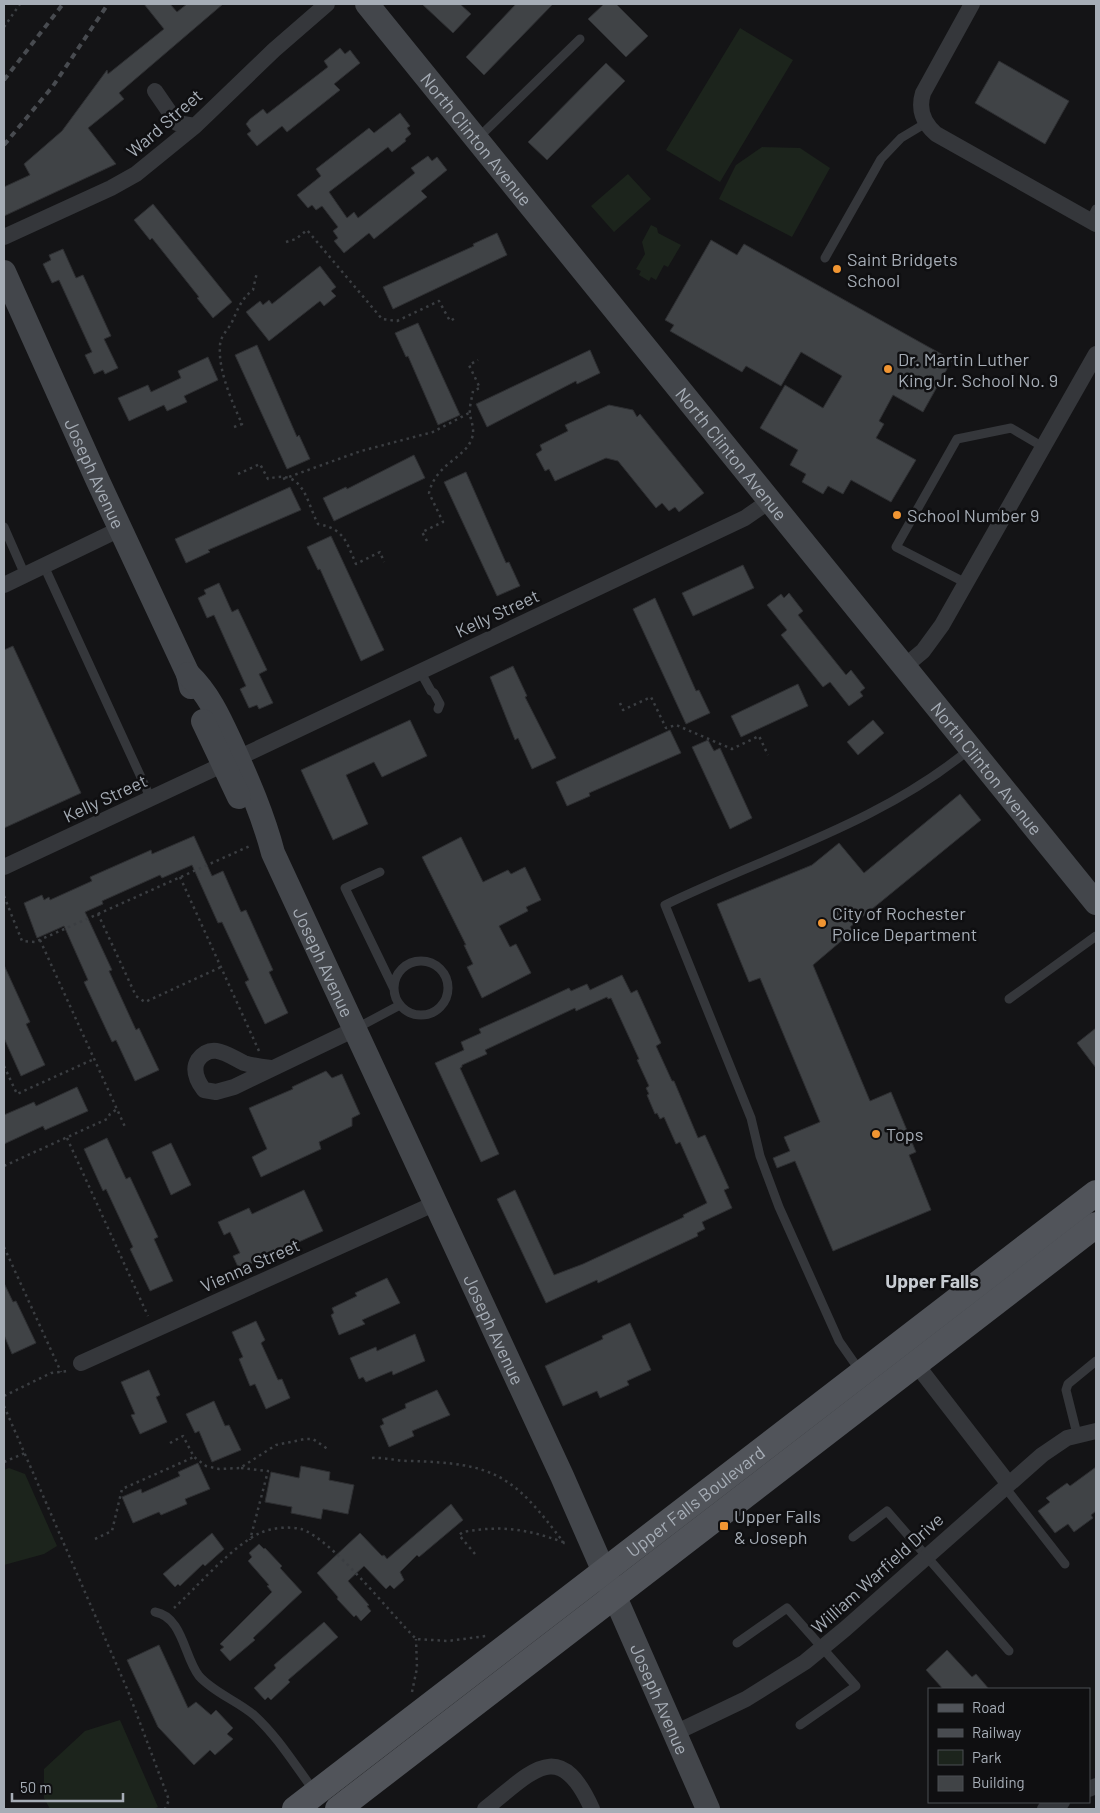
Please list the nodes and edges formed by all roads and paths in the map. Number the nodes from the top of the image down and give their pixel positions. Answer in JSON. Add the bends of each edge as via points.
{"nodes":[{"id":1,"x":20,"y":4,"type":"edge"},
{"id":2,"x":327,"y":4,"type":"edge"},
{"id":3,"x":367,"y":4,"type":"edge"},
{"id":4,"x":972,"y":4,"type":"edge"},
{"id":5,"x":4,"y":27,"type":"edge"},
{"id":6,"x":580,"y":39,"type":"dead end"},
{"id":7,"x":155,"y":91,"type":"dead end"},
{"id":8,"x":926,"y":123,"type":"junction"},
{"id":9,"x":195,"y":126,"type":"junction"},
{"id":10,"x":477,"y":139,"type":"junction"},
{"id":11,"x":1094,"y":218,"type":"edge"},
{"id":12,"x":4,"y":237,"type":"edge"},
{"id":13,"x":286,"y":242,"type":"dead end"},
{"id":14,"x":825,"y":258,"type":"dead end"},
{"id":15,"x":4,"y":272,"type":"edge"},
{"id":16,"x":257,"y":272,"type":"dead end"},
{"id":17,"x":457,"y":318,"type":"dead end"},
{"id":18,"x":1096,"y":354,"type":"edge"},
{"id":19,"x":478,"y":360,"type":"dead end"},
{"id":20,"x":469,"y":413,"type":"junction"},
{"id":21,"x":234,"y":427,"type":"dead end"},
{"id":22,"x":1043,"y":447,"type":"junction"},
{"id":23,"x":238,"y":474,"type":"dead end"},
{"id":24,"x":283,"y":479,"type":"junction"},
{"id":25,"x":771,"y":500,"type":"junction"},
{"id":26,"x":4,"y":527,"type":"edge"},
{"id":27,"x":120,"y":529,"type":"junction"},
{"id":28,"x":427,"y":541,"type":"dead end"},
{"id":29,"x":384,"y":562,"type":"dead end"},
{"id":30,"x":44,"y":566,"type":"junction"},
{"id":31,"x":25,"y":575,"type":"junction"},
{"id":32,"x":966,"y":583,"type":"junction"},
{"id":33,"x":4,"y":585,"type":"edge"},
{"id":34,"x":905,"y":666,"type":"junction"},
{"id":35,"x":420,"y":671,"type":"junction"},
{"id":36,"x":431,"y":692,"type":"dead end"},
{"id":37,"x":620,"y":703,"type":"dead end"},
{"id":38,"x":971,"y":748,"type":"junction"},
{"id":39,"x":768,"y":755,"type":"dead end"},
{"id":40,"x":230,"y":762,"type":"junction"},
{"id":41,"x":151,"y":799,"type":"junction"},
{"id":42,"x":269,"y":847,"type":"junction"},
{"id":43,"x":4,"y":867,"type":"edge"},
{"id":44,"x":380,"y":872,"type":"dead end"},
{"id":45,"x":180,"y":877,"type":"junction"},
{"id":46,"x":4,"y":896,"type":"edge"},
{"id":47,"x":1096,"y":903,"type":"edge"},
{"id":48,"x":98,"y":914,"type":"junction"},
{"id":49,"x":1096,"y":936,"type":"edge"},
{"id":50,"x":40,"y":940,"type":"junction"},
{"id":51,"x":221,"y":967,"type":"junction"},
{"id":52,"x":394,"y":989,"type":"junction"},
{"id":53,"x":1009,"y":999,"type":"dead end"},
{"id":54,"x":400,"y":1004,"type":"junction"},
{"id":55,"x":354,"y":1029,"type":"junction"},
{"id":56,"x":94,"y":1059,"type":"junction"},
{"id":57,"x":4,"y":1066,"type":"edge"},
{"id":58,"x":269,"y":1068,"type":"joint"},
{"id":59,"x":117,"y":1109,"type":"junction"},
{"id":60,"x":126,"y":1129,"type":"dead end"},
{"id":61,"x":67,"y":1138,"type":"junction"},
{"id":62,"x":4,"y":1166,"type":"edge"},
{"id":63,"x":1096,"y":1193,"type":"edge"},
{"id":64,"x":436,"y":1203,"type":"junction"},
{"id":65,"x":1096,"y":1226,"type":"edge"},
{"id":66,"x":4,"y":1247,"type":"edge"},
{"id":67,"x":155,"y":1330,"type":"junction"},
{"id":68,"x":1096,"y":1361,"type":"edge"},
{"id":69,"x":916,"y":1364,"type":"junction"},
{"id":70,"x":79,"y":1366,"type":"joint"},
{"id":71,"x":60,"y":1372,"type":"junction"},
{"id":72,"x":869,"y":1384,"type":"junction"},
{"id":73,"x":4,"y":1396,"type":"edge"},
{"id":74,"x":4,"y":1406,"type":"edge"},
{"id":75,"x":1096,"y":1431,"type":"edge"},
{"id":76,"x":1077,"y":1434,"type":"junction"},
{"id":77,"x":170,"y":1443,"type":"dead end"},
{"id":78,"x":329,"y":1450,"type":"dead end"},
{"id":79,"x":24,"y":1453,"type":"junction"},
{"id":80,"x":194,"y":1457,"type":"junction"},
{"id":81,"x":372,"y":1458,"type":"dead end"},
{"id":82,"x":4,"y":1462,"type":"edge"},
{"id":83,"x":240,"y":1468,"type":"junction"},
{"id":84,"x":1006,"y":1485,"type":"junction"},
{"id":85,"x":854,"y":1537,"type":"dead end"},
{"id":86,"x":94,"y":1539,"type":"dead end"},
{"id":87,"x":250,"y":1540,"type":"junction"},
{"id":88,"x":475,"y":1554,"type":"dead end"},
{"id":89,"x":926,"y":1556,"type":"junction"},
{"id":90,"x":1065,"y":1564,"type":"dead end"},
{"id":91,"x":604,"y":1572,"type":"junction"},
{"id":92,"x":614,"y":1597,"type":"junction"},
{"id":93,"x":155,"y":1612,"type":"dead end"},
{"id":94,"x":166,"y":1616,"type":"junction"},
{"id":95,"x":492,"y":1635,"type":"dead end"},
{"id":96,"x":416,"y":1639,"type":"junction"},
{"id":97,"x":737,"y":1643,"type":"dead end"},
{"id":98,"x":822,"y":1649,"type":"junction"},
{"id":99,"x":1009,"y":1651,"type":"dead end"},
{"id":100,"x":412,"y":1694,"type":"dead end"},
{"id":101,"x":800,"y":1725,"type":"dead end"},
{"id":102,"x":675,"y":1733,"type":"junction"},
{"id":103,"x":322,"y":1802,"type":"edge"},
{"id":104,"x":1060,"y":1803,"type":"edge"},
{"id":105,"x":165,"y":1809,"type":"edge"},
{"id":106,"x":295,"y":1809,"type":"edge"},
{"id":107,"x":338,"y":1809,"type":"edge"},
{"id":108,"x":485,"y":1809,"type":"edge"},
{"id":109,"x":592,"y":1809,"type":"edge"},
{"id":110,"x":708,"y":1809,"type":"edge"},
{"id":111,"x":1045,"y":1809,"type":"edge"}],
"edges":[{"from":1,"to":5,"type":"path"},
{"from":2,"to":9,"type":"street","name":"Ward Street"},
{"from":3,"to":10,"type":"main road","name":"North Clinton Avenue"},
{"from":4,"to":8,"type":"street","via":[[923,93],[920,108]]},
{"from":6,"to":10,"type":"lane"},
{"from":7,"to":9,"type":"street","via":[[178,123]]},
{"from":8,"to":11,"type":"street","via":[[936,134]]},
{"from":8,"to":14,"type":"lane","via":[[901,138],[881,159]]},
{"from":9,"to":12,"type":"street","name":"Ward Street","via":[[136,174]]},
{"from":10,"to":25,"type":"main road","name":"North Clinton Avenue"},
{"from":13,"to":17,"type":"path","via":[[307,230],[382,319],[397,321],[439,301],[450,321]]},
{"from":15,"to":27,"type":"main road","name":"Joseph Avenue"},
{"from":16,"to":21,"type":"path","via":[[253,290],[244,297],[222,336],[220,346],[228,391],[242,424]]},
{"from":18,"to":22,"type":"street"},
{"from":19,"to":20,"type":"path","via":[[469,365],[480,388],[473,391]]},
{"from":20,"to":24,"type":"path","via":[[433,432],[361,451]]},
{"from":20,"to":28,"type":"path","via":[[472,438],[439,471],[430,488],[443,522],[422,532]]},
{"from":22,"to":32,"type":"street"},
{"from":22,"to":32,"type":"lane","via":[[1011,428],[957,439],[896,546]]},
{"from":23,"to":24,"type":"path","via":[[260,464],[268,479]]},
{"from":24,"to":29,"type":"path","via":[[296,481],[302,486],[318,524],[337,529],[342,534],[356,564],[380,552]]},
{"from":25,"to":34,"type":"main road","name":"North Clinton Avenue"},
{"from":25,"to":35,"type":"street","name":"Kelly Street","via":[[744,518]]},
{"from":26,"to":31,"type":"lane"},
{"from":27,"to":30,"type":"street"},
{"from":27,"to":40,"type":"main road","name":"Joseph Avenue","via":[[188,674],[199,711]]},
{"from":30,"to":31,"type":"street"},
{"from":30,"to":41,"type":"lane"},
{"from":31,"to":33,"type":"street"},
{"from":32,"to":34,"type":"street","via":[[936,634]]},
{"from":34,"to":38,"type":"main road","name":"North Clinton Avenue"},
{"from":35,"to":36,"type":"lane"},
{"from":35,"to":40,"type":"street","name":"Kelly Street"},
{"from":37,"to":39,"type":"path","via":[[623,710],[651,697],[666,728],[676,725],[732,749],[759,736]]},
{"from":38,"to":47,"type":"main road","name":"North Clinton Avenue"},
{"from":38,"to":72,"type":"lane","via":[[933,778],[840,829],[665,905],[751,1118],[760,1156],[779,1207],[839,1341]]},
{"from":40,"to":41,"type":"street","name":"Kelly Street"},
{"from":40,"to":42,"type":"main road","name":"Joseph Avenue"},
{"from":41,"to":43,"type":"street","name":"Kelly Street"},
{"from":42,"to":45,"type":"path"},
{"from":42,"to":55,"type":"main road","name":"Joseph Avenue"},
{"from":44,"to":52,"type":"lane","via":[[346,888]]},
{"from":45,"to":48,"type":"path"},
{"from":45,"to":51,"type":"path"},
{"from":46,"to":50,"type":"path","via":[[22,941]]},
{"from":48,"to":50,"type":"path"},
{"from":48,"to":51,"type":"path","via":[[136,996],[145,1002]]},
{"from":49,"to":53,"type":"lane"},
{"from":50,"to":56,"type":"path"},
{"from":51,"to":58,"type":"path"},
{"from":52,"to":54,"type":"lane"},
{"from":52,"to":54,"type":"lane","via":[[401,969],[416,961],[433,964],[445,977],[447,995],[436,1010],[418,1015]]},
{"from":54,"to":55,"type":"lane"},
{"from":55,"to":58,"type":"street"},
{"from":55,"to":64,"type":"main road","name":"Joseph Avenue"},
{"from":56,"to":57,"type":"path","via":[[17,1094]]},
{"from":56,"to":59,"type":"path"},
{"from":59,"to":60,"type":"path"},
{"from":59,"to":61,"type":"path","via":[[108,1119]]},
{"from":61,"to":62,"type":"path"},
{"from":61,"to":67,"type":"path"},
{"from":63,"to":72,"type":"main road","name":"Upper Falls Boulevard"},
{"from":64,"to":67,"type":"street","name":"Vienna Street"},
{"from":64,"to":91,"type":"main road","name":"Joseph Avenue"},
{"from":65,"to":69,"type":"main road","name":"Upper Falls Boulevard"},
{"from":66,"to":71,"type":"path"},
{"from":67,"to":70,"type":"street","name":"Vienna Street"},
{"from":68,"to":76,"type":"lane","via":[[1068,1384],[1066,1390]]},
{"from":69,"to":72,"type":"main road","name":"Upper Falls Boulevard"},
{"from":69,"to":84,"type":"street"},
{"from":70,"to":71,"type":"path"},
{"from":71,"to":73,"type":"path"},
{"from":72,"to":91,"type":"main road","name":"Upper Falls Boulevard"},
{"from":72,"to":92,"type":"main road","name":"Upper Falls Boulevard"},
{"from":74,"to":79,"type":"path"},
{"from":75,"to":76,"type":"street","name":"William Warfield Drive"},
{"from":76,"to":84,"type":"street","name":"William Warfield Drive","via":[[1050,1448]]},
{"from":77,"to":80,"type":"path","via":[[183,1436]]},
{"from":78,"to":83,"type":"path","via":[[313,1439],[276,1445]]},
{"from":79,"to":82,"type":"path"},
{"from":79,"to":105,"type":"path","via":[[128,1692],[169,1800]]},
{"from":80,"to":83,"type":"path","via":[[206,1466]]},
{"from":80,"to":86,"type":"path","via":[[122,1489],[112,1531]]},
{"from":81,"to":88,"type":"path","via":[[470,1465],[502,1477],[520,1490],[566,1543],[502,1527],[463,1532],[459,1535]]},
{"from":83,"to":87,"type":"path","via":[[268,1471]]},
{"from":84,"to":89,"type":"street","name":"William Warfield Drive"},
{"from":84,"to":90,"type":"lane"},
{"from":85,"to":89,"type":"lane","via":[[887,1511]]},
{"from":87,"to":94,"type":"path"},
{"from":87,"to":96,"type":"path","via":[[271,1529],[284,1528],[301,1529],[318,1539],[331,1548]]},
{"from":89,"to":98,"type":"street","name":"William Warfield Drive"},
{"from":89,"to":99,"type":"lane"},
{"from":91,"to":92,"type":"main road","name":"Joseph Avenue"},
{"from":91,"to":103,"type":"main road","name":"Upper Falls Boulevard"},
{"from":92,"to":102,"type":"main road","name":"Joseph Avenue"},
{"from":92,"to":107,"type":"main road","name":"Upper Falls Boulevard"},
{"from":93,"to":94,"type":"lane"},
{"from":94,"to":103,"type":"lane","via":[[176,1627],[199,1676],[260,1720]]},
{"from":95,"to":96,"type":"path","via":[[448,1642]]},
{"from":96,"to":100,"type":"path","via":[[417,1668]]},
{"from":97,"to":98,"type":"lane","via":[[787,1608]]},
{"from":98,"to":101,"type":"lane","via":[[856,1686]]},
{"from":98,"to":102,"type":"street","name":"William Warfield Drive","via":[[768,1687]]},
{"from":102,"to":110,"type":"main road","name":"Joseph Avenue"},
{"from":103,"to":106,"type":"main road","name":"Upper Falls Boulevard"},
{"from":104,"to":111,"type":"street"},
{"from":108,"to":109,"type":"street","via":[[530,1774],[551,1767],[562,1768],[576,1779]]}]}
